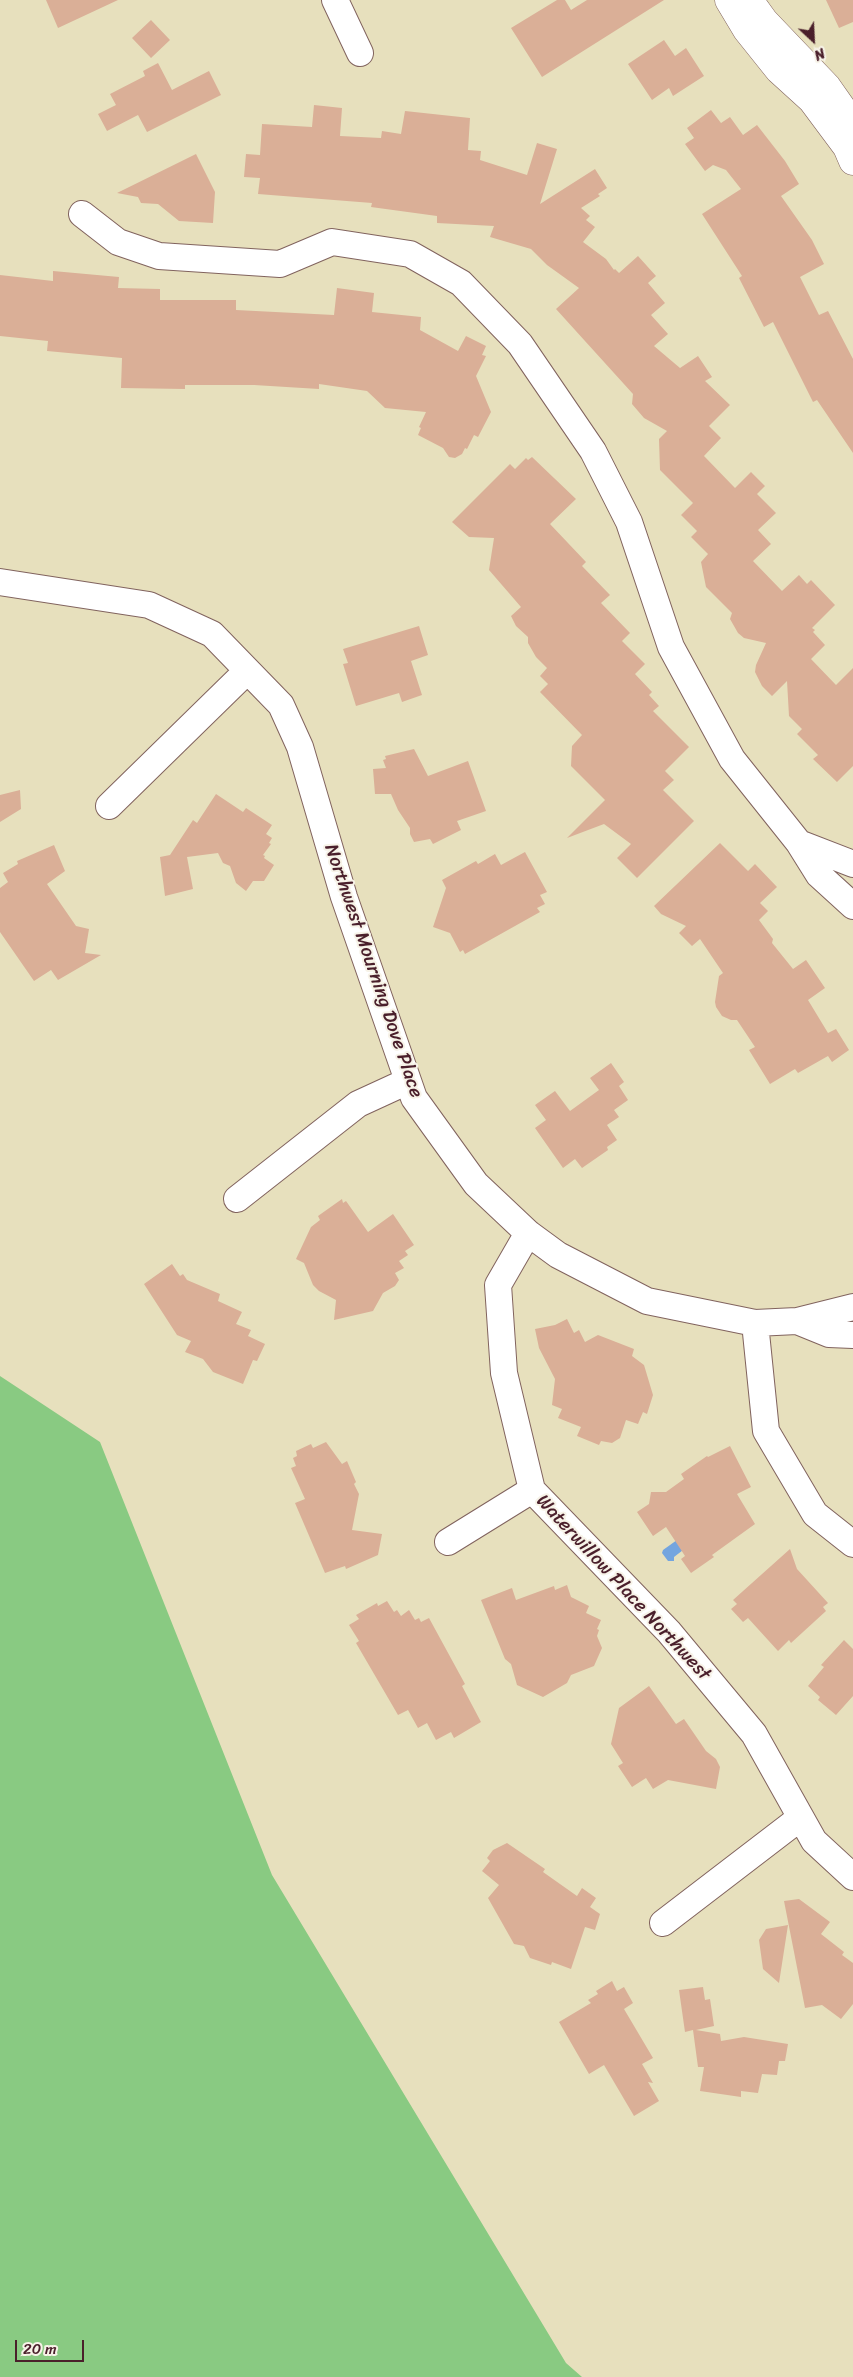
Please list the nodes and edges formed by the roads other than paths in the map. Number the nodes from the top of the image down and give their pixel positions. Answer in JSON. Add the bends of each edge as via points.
{"nodes":[{"id":1,"x":335,"y":0,"type":"edge"},
{"id":2,"x":729,"y":0,"type":"edge"},
{"id":3,"x":749,"y":0,"type":"edge"},
{"id":4,"x":360,"y":54,"type":"dead end"},
{"id":5,"x":853,"y":124,"type":"edge"},
{"id":6,"x":853,"y":161,"type":"edge"},
{"id":7,"x":82,"y":214,"type":"dead end"},
{"id":8,"x":0,"y":582,"type":"edge"},
{"id":9,"x":247,"y":671,"type":"junction"},
{"id":10,"x":109,"y":806,"type":"dead end"},
{"id":11,"x":800,"y":843,"type":"junction"},
{"id":12,"x":853,"y":864,"type":"edge"},
{"id":13,"x":853,"y":906,"type":"edge"},
{"id":14,"x":408,"y":1081,"type":"junction"},
{"id":15,"x":236,"y":1199,"type":"dead end"},
{"id":16,"x":528,"y":1233,"type":"junction"},
{"id":17,"x":853,"y":1307,"type":"edge"},
{"id":18,"x":797,"y":1321,"type":"junction"},
{"id":19,"x":755,"y":1323,"type":"junction"},
{"id":20,"x":853,"y":1335,"type":"edge"},
{"id":21,"x":532,"y":1490,"type":"junction"},
{"id":22,"x":448,"y":1542,"type":"dead end"},
{"id":23,"x":853,"y":1544,"type":"edge"},
{"id":24,"x":800,"y":1818,"type":"junction"},
{"id":25,"x":853,"y":1877,"type":"edge"},
{"id":26,"x":663,"y":1923,"type":"dead end"}],
"edges":[{"from":1,"to":4,"type":"street"},
{"from":2,"to":6,"type":"street","via":[[747,30],[779,70],[812,100],[847,147]]},
{"from":3,"to":5,"type":"street","via":[[764,21],[828,87]]},
{"from":7,"to":11,"type":"street","via":[[118,242],[159,256],[280,264],[332,242],[410,254],[461,283],[520,344],[593,451],[629,522],[671,647],[732,759]]},
{"from":8,"to":9,"type":"street","name":"Northwest Mourning Dove Place","via":[[148,605],[212,634]]},
{"from":9,"to":10,"type":"street"},
{"from":9,"to":14,"type":"street","name":"Northwest Mourning Dove Place","via":[[281,705],[300,746],[344,897]]},
{"from":11,"to":12,"type":"street"},
{"from":11,"to":13,"type":"street","via":[[819,875]]},
{"from":14,"to":15,"type":"street","via":[[358,1104]]},
{"from":14,"to":16,"type":"street","name":"Northwest Mourning Dove Place","via":[[414,1098],[476,1184]]},
{"from":16,"to":19,"type":"street","name":"Northwest Mourning Dove Place","via":[[558,1255],[647,1301]]},
{"from":16,"to":21,"type":"street","name":"Waterwillow Place Northwest","via":[[498,1285],[504,1373]]},
{"from":17,"to":18,"type":"street","name":"Northwest Mourning Dove Place"},
{"from":18,"to":19,"type":"street","name":"Northwest Mourning Dove Place"},
{"from":18,"to":20,"type":"street","name":"Northwest Mourning Dove Place","via":[[828,1334]]},
{"from":19,"to":23,"type":"street","via":[[766,1431],[815,1514]]},
{"from":21,"to":22,"type":"street"},
{"from":21,"to":24,"type":"street","name":"Waterwillow Place Northwest","via":[[669,1632],[754,1734]]},
{"from":24,"to":25,"type":"street","name":"Waterwillow Place Northwest","via":[[814,1841]]},
{"from":24,"to":26,"type":"street"}]}
